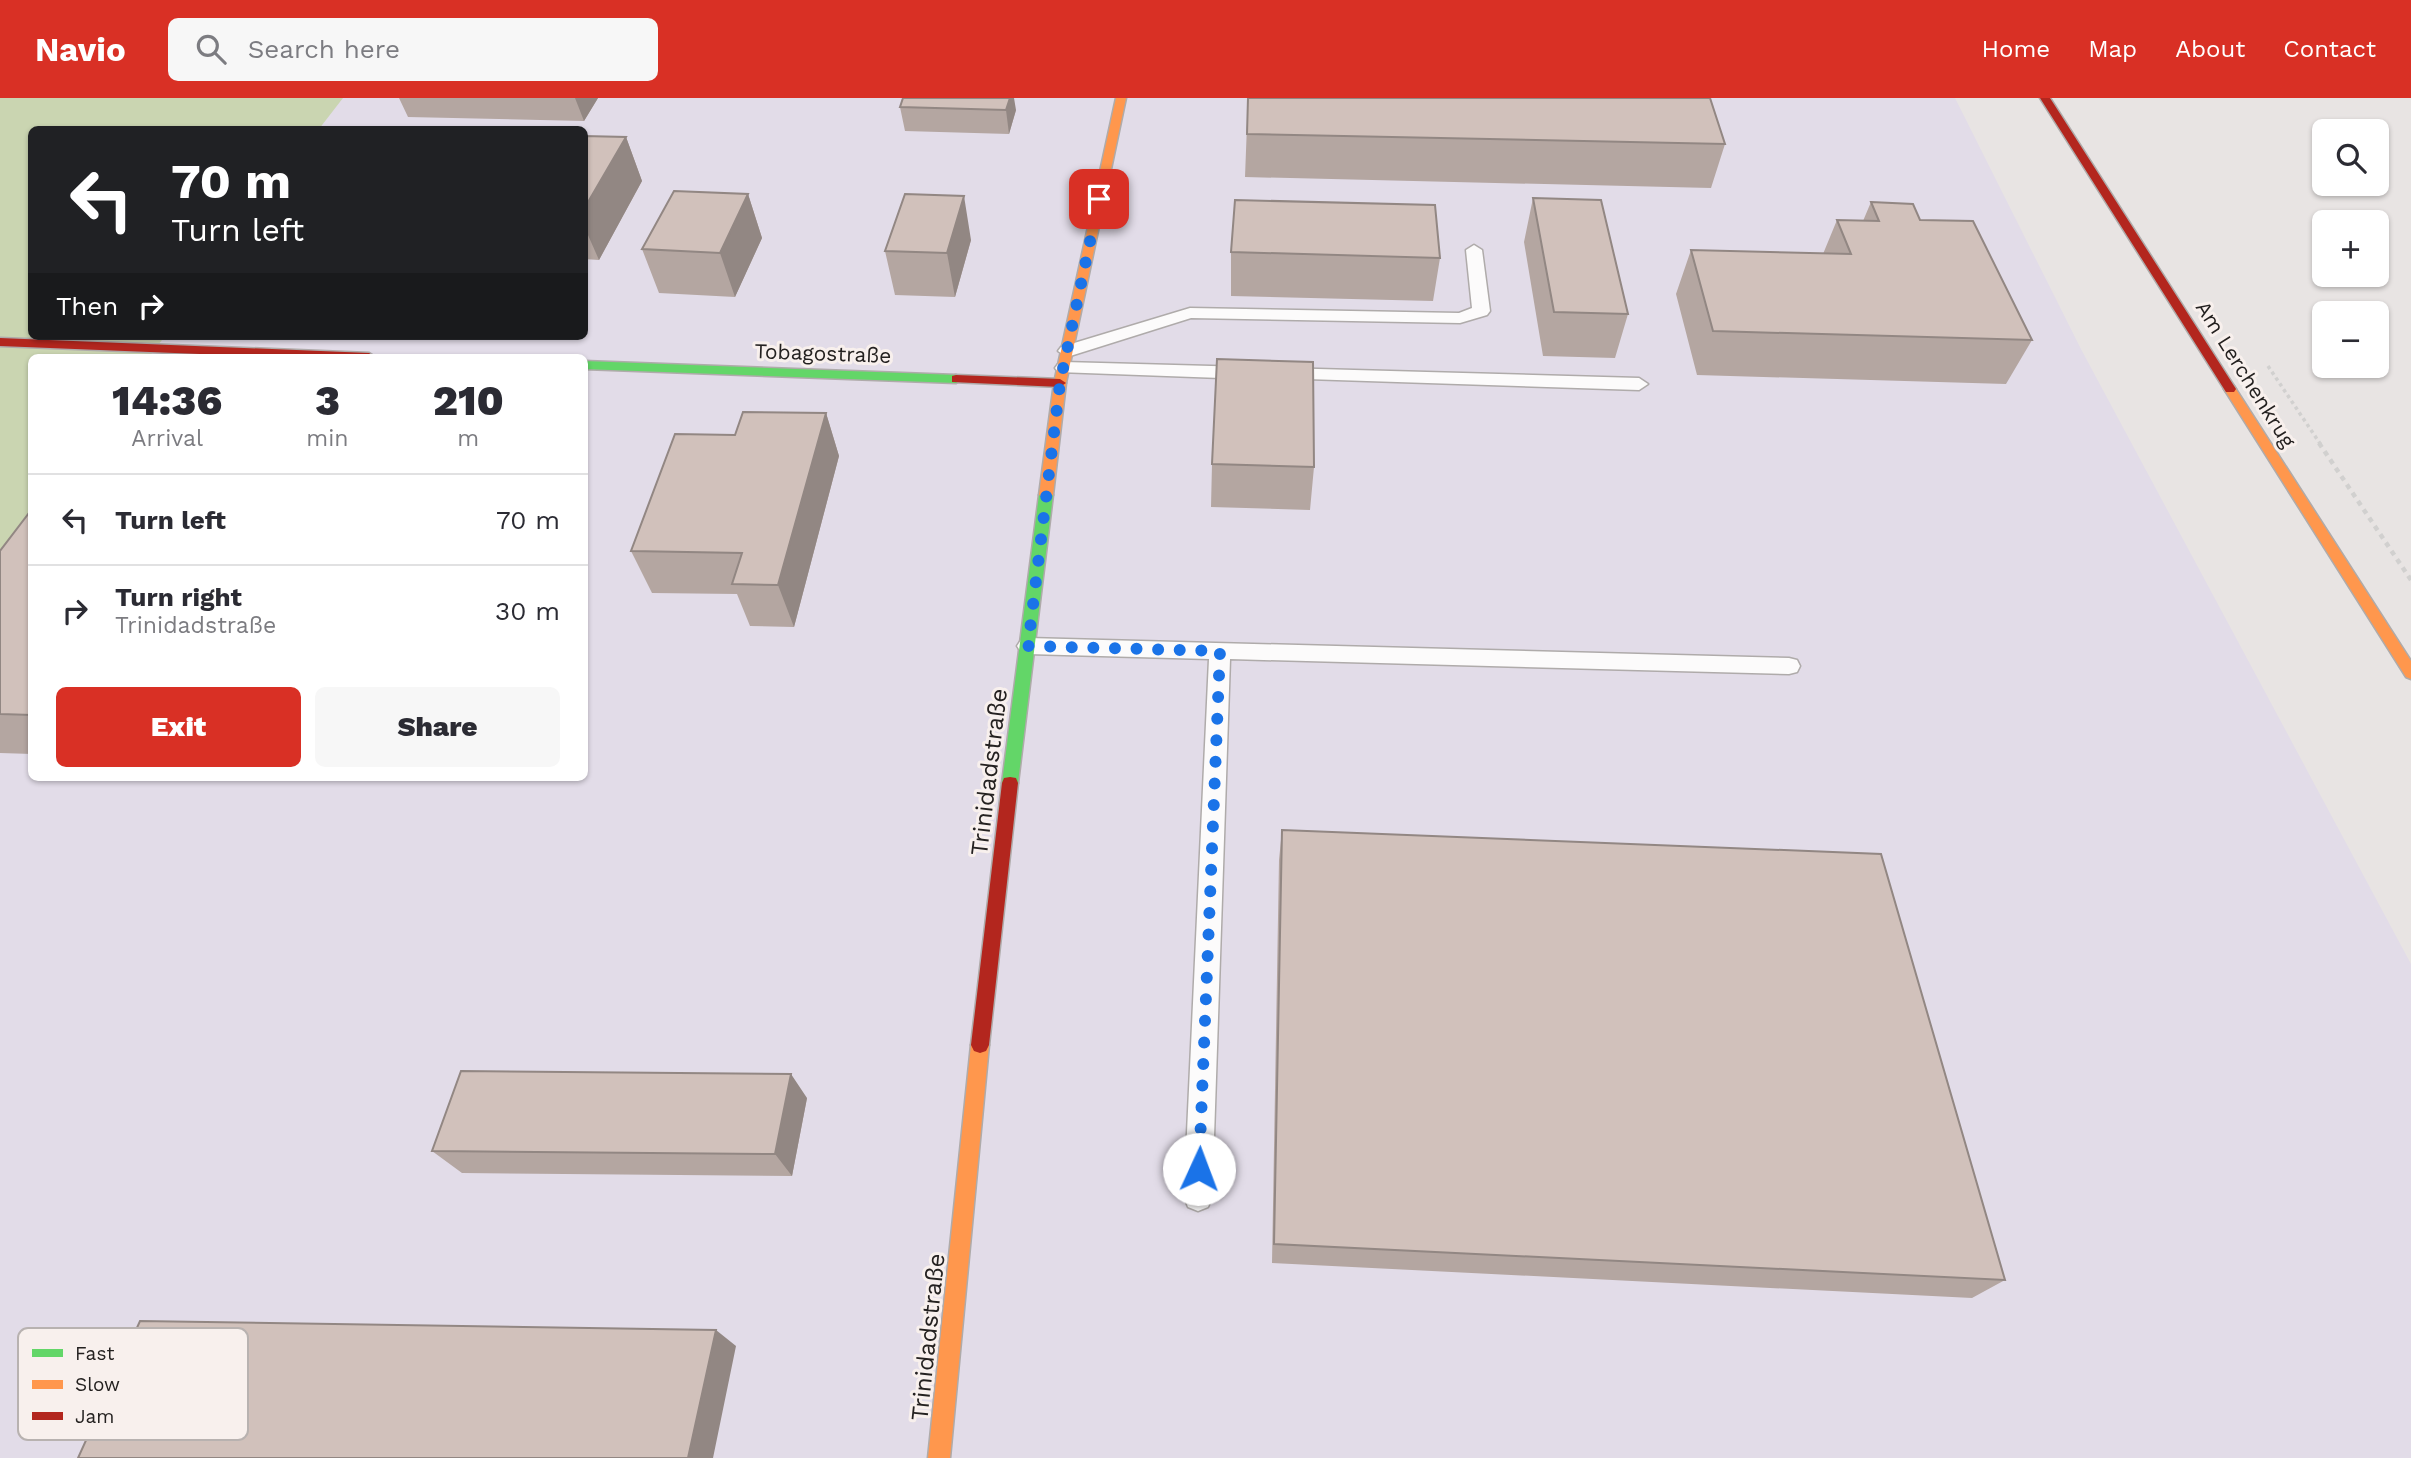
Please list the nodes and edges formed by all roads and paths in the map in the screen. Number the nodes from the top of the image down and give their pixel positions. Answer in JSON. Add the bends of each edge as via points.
{"nodes":[{"id":1,"x":1121,"y":98,"type":"edge"},
{"id":2,"x":2045,"y":98,"type":"edge"},
{"id":3,"x":1474,"y":250,"type":"dead end"},
{"id":4,"x":0,"y":342,"type":"edge"},
{"id":5,"x":295,"y":354,"type":"edge"},
{"id":6,"x":588,"y":365,"type":"edge"},
{"id":7,"x":1064,"y":368,"type":"junction"},
{"id":8,"x":1639,"y":384,"type":"dead end"},
{"id":9,"x":1028,"y":646,"type":"junction"},
{"id":10,"x":1220,"y":651,"type":"junction"},
{"id":11,"x":1789,"y":666,"type":"dead end"},
{"id":12,"x":2411,"y":673,"type":"edge"},
{"id":13,"x":1198,"y":1197,"type":"dead end"},
{"id":14,"x":939,"y":1458,"type":"edge"}],
"edges":[{"from":1,"to":7,"type":"street","name":"Trinidadstraße"},
{"from":2,"to":12,"type":"street","name":"Am Lerchenkrug"},
{"from":3,"to":7,"type":"lane","via":[[1481,311],[1460,318],[1190,313]]},
{"from":4,"to":5,"type":"street"},
{"from":6,"to":7,"type":"street","name":"Tobagostraße"},
{"from":7,"to":8,"type":"lane"},
{"from":7,"to":9,"type":"street","name":"Trinidadstraße"},
{"from":9,"to":10,"type":"lane"},
{"from":9,"to":14,"type":"street","name":"Trinidadstraße","via":[[990,938]]},
{"from":10,"to":11,"type":"lane"},
{"from":10,"to":13,"type":"lane"}]}
